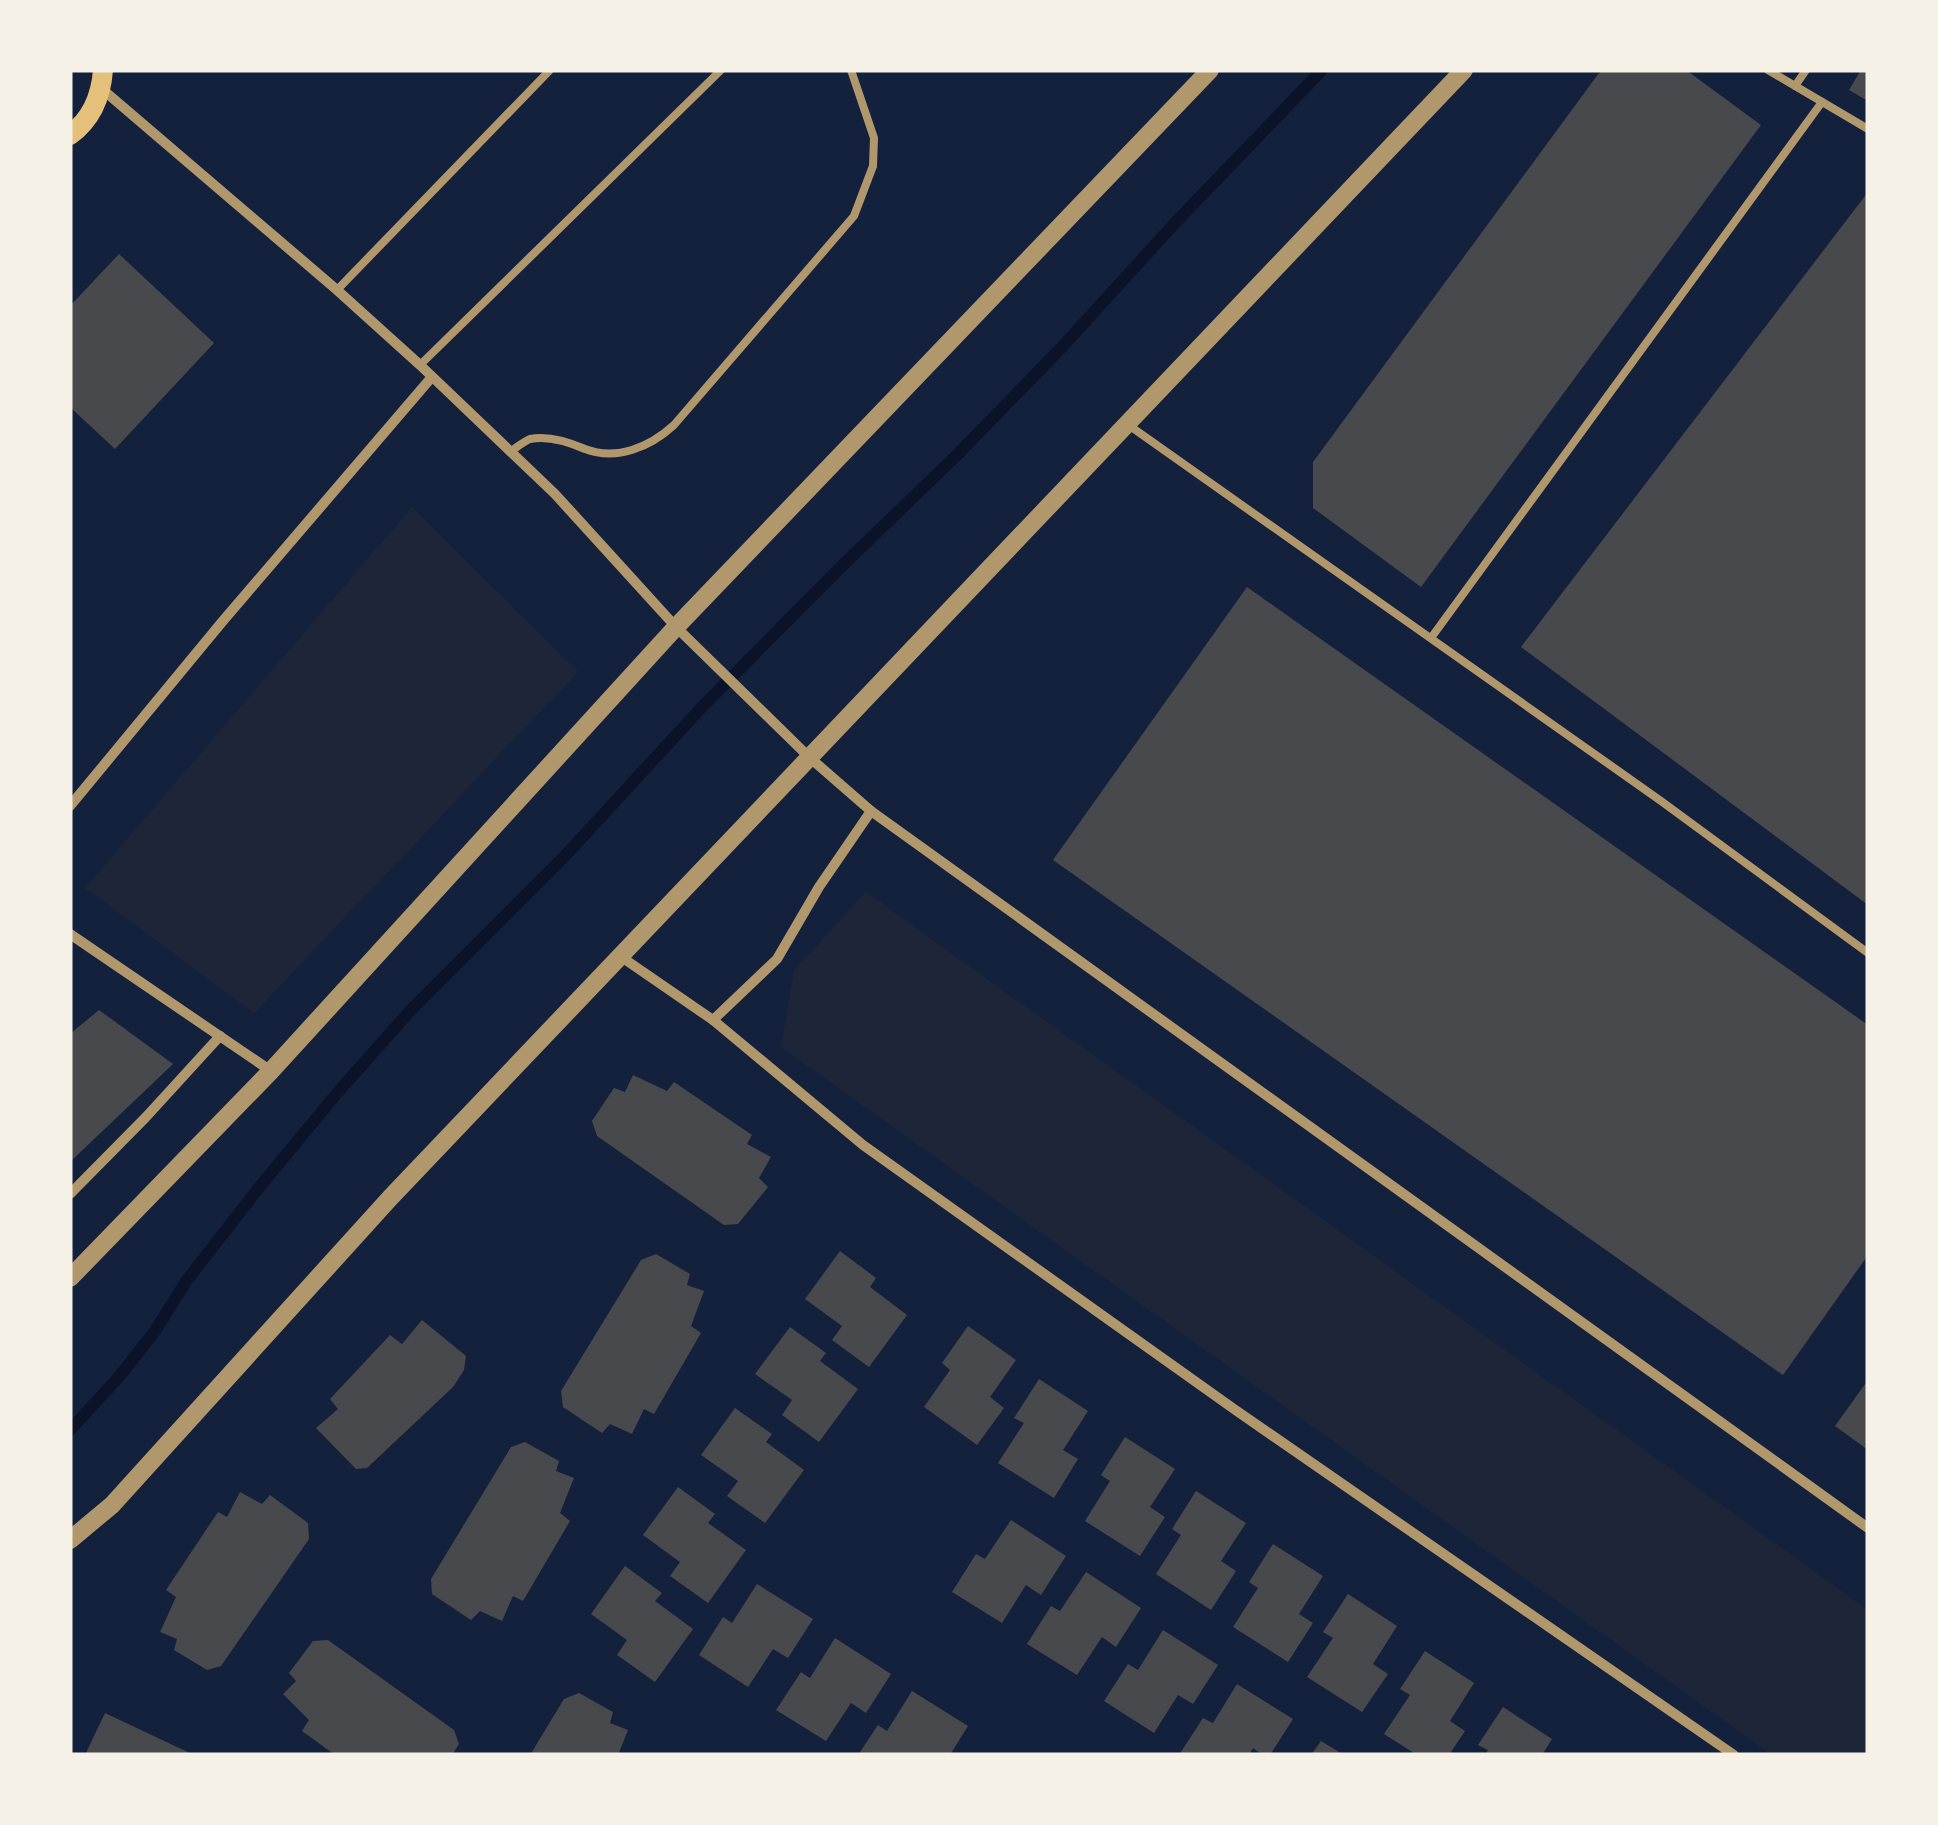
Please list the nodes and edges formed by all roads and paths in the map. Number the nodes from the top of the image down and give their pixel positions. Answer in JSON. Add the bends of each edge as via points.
{"nodes":[{"id":1,"x":550,"y":70,"type":"edge"},
{"id":2,"x":722,"y":70,"type":"edge"},
{"id":3,"x":851,"y":70,"type":"edge"},
{"id":4,"x":1210,"y":70,"type":"edge"},
{"id":5,"x":1464,"y":70,"type":"edge"},
{"id":6,"x":1768,"y":70,"type":"edge"},
{"id":7,"x":1806,"y":70,"type":"edge"},
{"id":8,"x":102,"y":79,"type":"edge"},
{"id":9,"x":1795,"y":86,"type":"junction"},
{"id":10,"x":1822,"y":102,"type":"junction"},
{"id":11,"x":1868,"y":129,"type":"edge"},
{"id":12,"x":70,"y":135,"type":"edge"},
{"id":13,"x":337,"y":290,"type":"junction"},
{"id":14,"x":420,"y":365,"type":"junction"},
{"id":15,"x":431,"y":378,"type":"junction"},
{"id":16,"x":1127,"y":424,"type":"junction"},
{"id":17,"x":510,"y":452,"type":"junction"},
{"id":18,"x":676,"y":627,"type":"junction"},
{"id":19,"x":1431,"y":638,"type":"junction"},
{"id":20,"x":809,"y":757,"type":"junction"},
{"id":21,"x":70,"y":806,"type":"edge"},
{"id":22,"x":871,"y":812,"type":"junction"},
{"id":23,"x":70,"y":934,"type":"edge"},
{"id":24,"x":1868,"y":953,"type":"edge"},
{"id":25,"x":620,"y":956,"type":"junction"},
{"id":26,"x":713,"y":1020,"type":"junction"},
{"id":27,"x":220,"y":1036,"type":"junction"},
{"id":28,"x":271,"y":1071,"type":"junction"},
{"id":29,"x":70,"y":1194,"type":"edge"},
{"id":30,"x":70,"y":1278,"type":"edge"},
{"id":31,"x":1868,"y":1528,"type":"edge"},
{"id":32,"x":70,"y":1540,"type":"edge"},
{"id":33,"x":1734,"y":1755,"type":"edge"}],
"edges":[{"from":1,"to":13,"type":"lane"},
{"from":2,"to":14,"type":"lane"},
{"from":3,"to":17,"type":"lane","via":[[874,138],[873,166],[854,216],[674,425],[630,451],[528,439]]},
{"from":4,"to":18,"type":"street"},
{"from":5,"to":16,"type":"street"},
{"from":6,"to":9,"type":"lane"},
{"from":7,"to":9,"type":"lane"},
{"from":8,"to":12,"type":"main road","via":[[93,110]]},
{"from":8,"to":13,"type":"street"},
{"from":9,"to":10,"type":"lane"},
{"from":10,"to":11,"type":"lane"},
{"from":10,"to":19,"type":"lane"},
{"from":13,"to":14,"type":"street"},
{"from":14,"to":15,"type":"street"},
{"from":15,"to":17,"type":"street"},
{"from":15,"to":21,"type":"street"},
{"from":16,"to":19,"type":"lane"},
{"from":16,"to":20,"type":"street"},
{"from":17,"to":18,"type":"street"},
{"from":18,"to":20,"type":"street"},
{"from":18,"to":28,"type":"street"},
{"from":19,"to":24,"type":"lane"},
{"from":20,"to":22,"type":"street"},
{"from":20,"to":25,"type":"street"},
{"from":22,"to":26,"type":"street","via":[[777,960]]},
{"from":22,"to":31,"type":"street"},
{"from":23,"to":27,"type":"street"},
{"from":25,"to":26,"type":"street"},
{"from":25,"to":32,"type":"street","via":[[112,1505]]},
{"from":26,"to":33,"type":"street","via":[[863,1145]]},
{"from":27,"to":28,"type":"street"},
{"from":27,"to":29,"type":"street"},
{"from":28,"to":30,"type":"street"}]}
